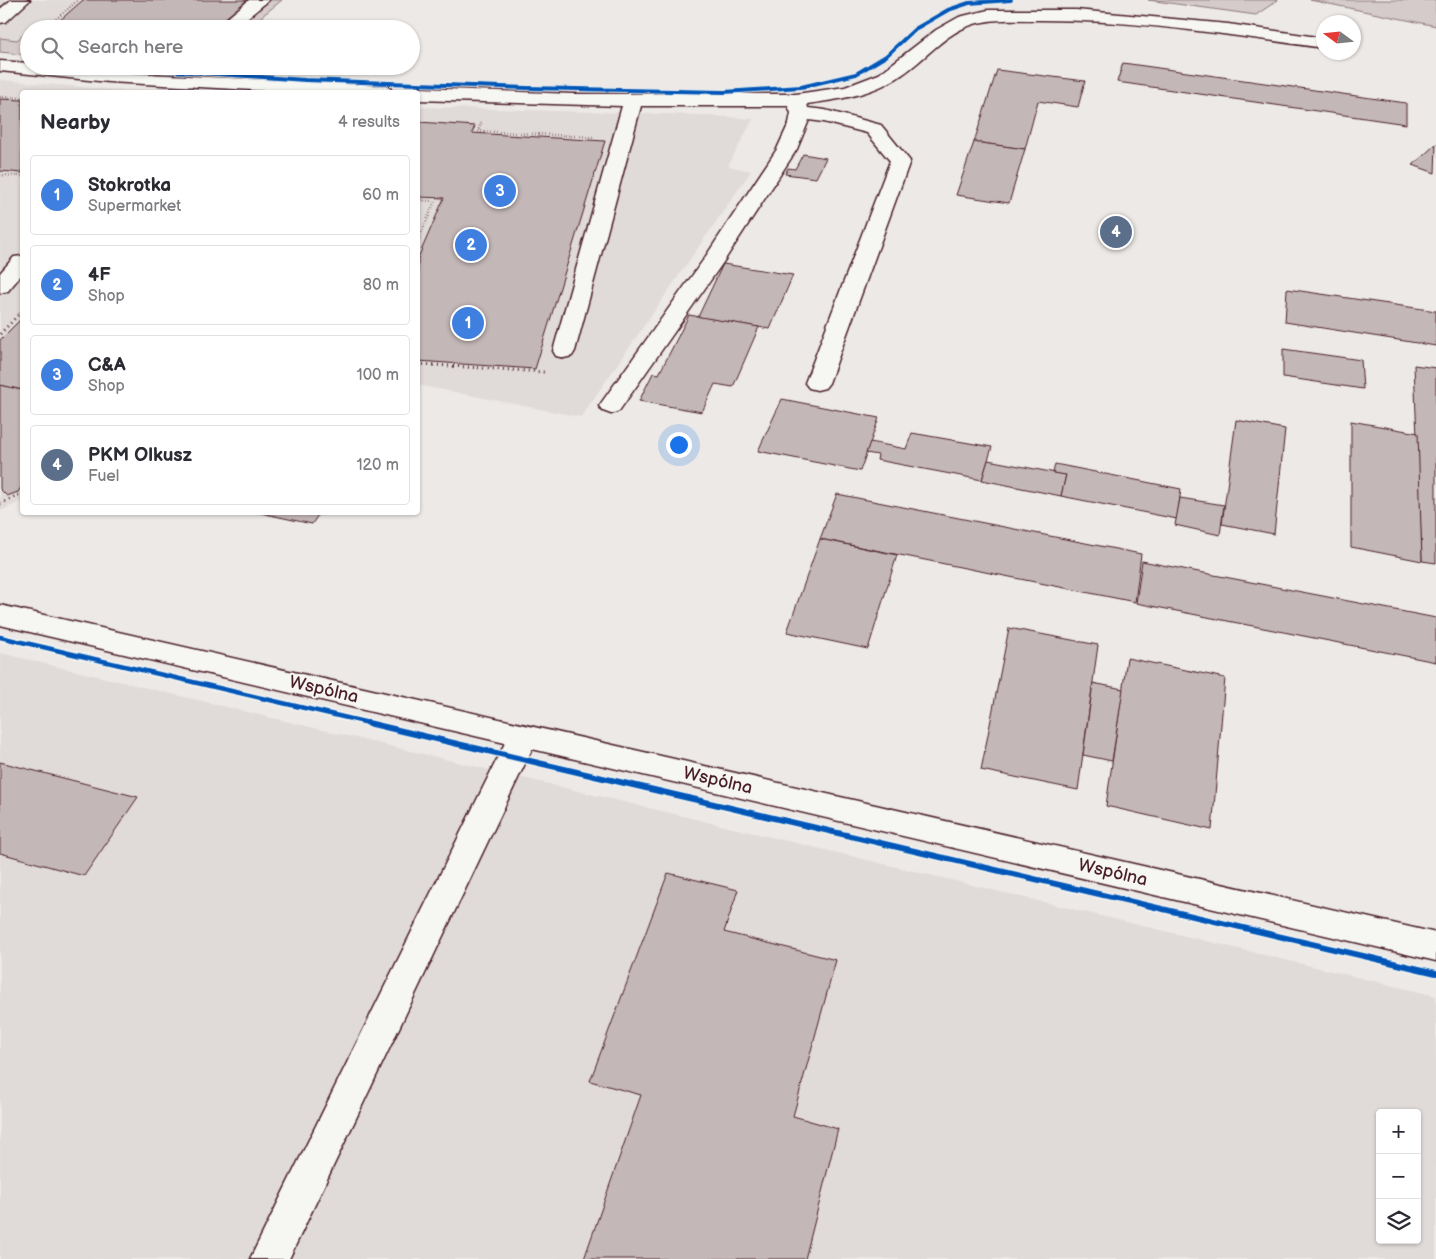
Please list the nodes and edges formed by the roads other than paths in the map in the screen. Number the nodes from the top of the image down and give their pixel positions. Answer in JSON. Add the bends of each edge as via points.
{"nodes":[{"id":1,"x":21,"y":0,"type":"edge"},
{"id":2,"x":260,"y":0,"type":"edge"},
{"id":3,"x":0,"y":18,"type":"edge"},
{"id":4,"x":234,"y":20,"type":"edge"},
{"id":5,"x":1316,"y":42,"type":"edge"},
{"id":6,"x":0,"y":66,"type":"edge"},
{"id":7,"x":20,"y":67,"type":"edge"},
{"id":8,"x":192,"y":75,"type":"edge"},
{"id":9,"x":361,"y":90,"type":"edge"},
{"id":10,"x":420,"y":94,"type":"edge"},
{"id":11,"x":633,"y":100,"type":"junction"},
{"id":12,"x":798,"y":107,"type":"junction"},
{"id":13,"x":20,"y":264,"type":"edge"},
{"id":14,"x":0,"y":286,"type":"edge"},
{"id":15,"x":564,"y":350,"type":"dead end"},
{"id":16,"x":818,"y":383,"type":"dead end"},
{"id":17,"x":611,"y":406,"type":"dead end"},
{"id":18,"x":0,"y":615,"type":"edge"},
{"id":19,"x":524,"y":735,"type":"junction"},
{"id":20,"x":1436,"y":947,"type":"edge"},
{"id":21,"x":269,"y":1259,"type":"edge"}],
"edges":[{"from":1,"to":3,"type":"street"},
{"from":2,"to":4,"type":"street"},
{"from":5,"to":12,"type":"street","via":[[1228,29],[1076,15],[988,15],[965,20],[942,34],[885,78]]},
{"from":6,"to":7,"type":"street"},
{"from":8,"to":9,"type":"street"},
{"from":10,"to":11,"type":"street"},
{"from":11,"to":12,"type":"street"},
{"from":11,"to":15,"type":"street"},
{"from":12,"to":16,"type":"street","via":[[874,129],[900,161]]},
{"from":12,"to":17,"type":"street","via":[[799,123],[787,149]]},
{"from":13,"to":14,"type":"street"},
{"from":18,"to":19,"type":"street","name":"Wspólna"},
{"from":19,"to":20,"type":"street","name":"Wspólna"},
{"from":19,"to":21,"type":"street"}]}
